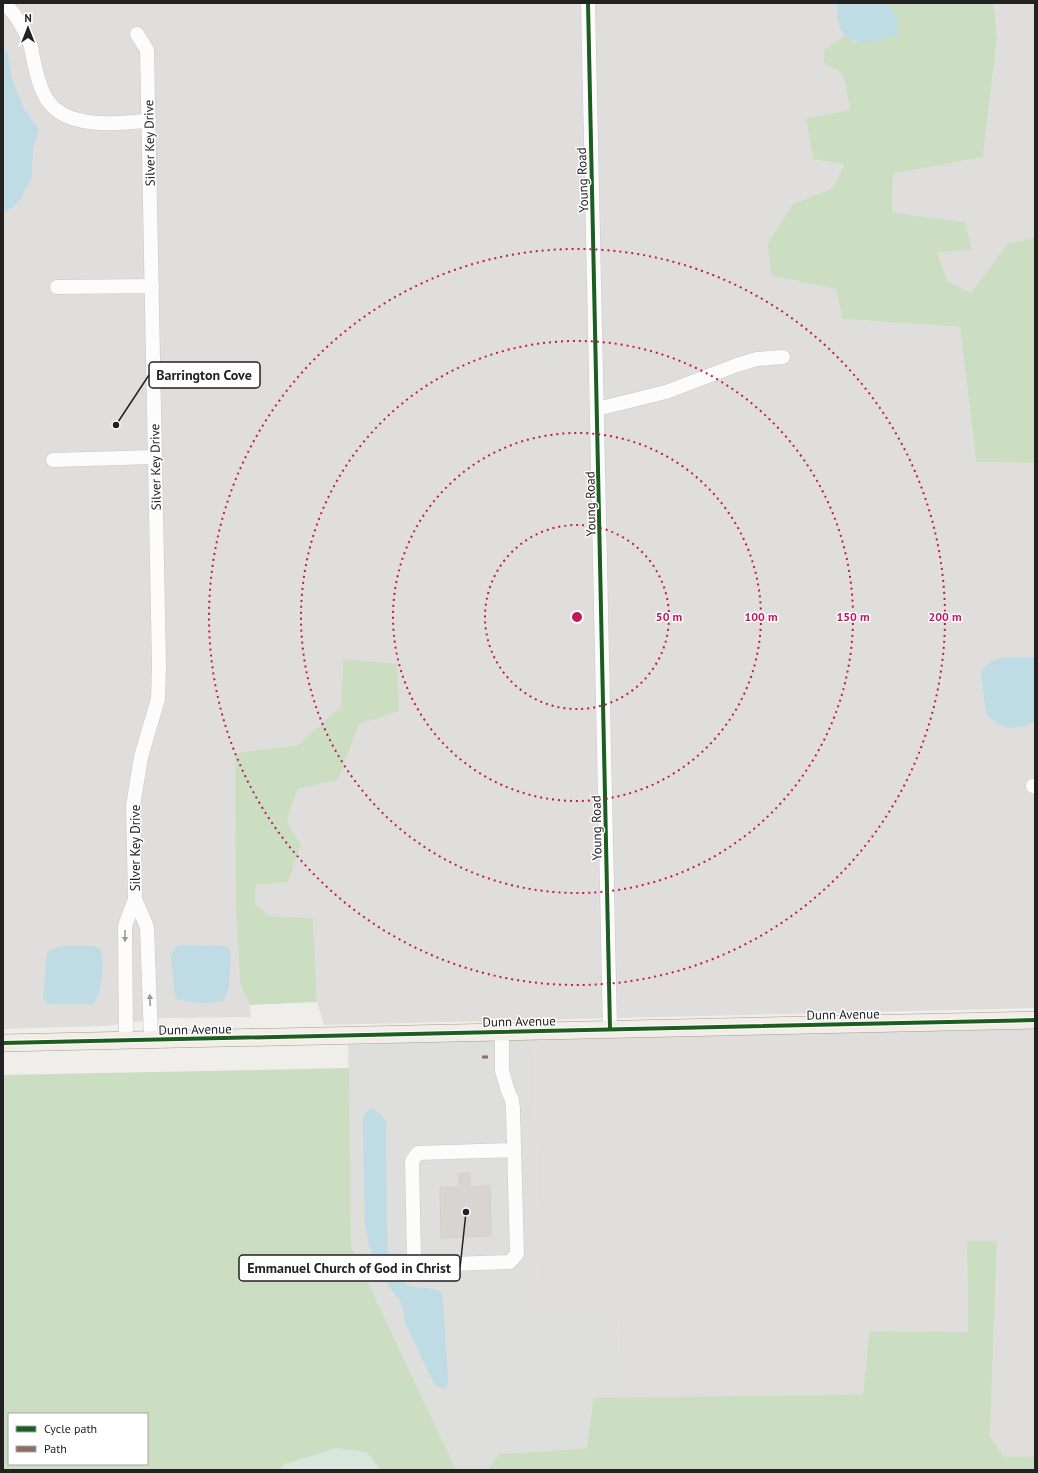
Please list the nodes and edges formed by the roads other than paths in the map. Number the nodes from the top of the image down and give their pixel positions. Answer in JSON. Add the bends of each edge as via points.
{"nodes":[{"id":1,"x":4,"y":3,"type":"edge"},
{"id":2,"x":588,"y":3,"type":"edge"},
{"id":3,"x":137,"y":34,"type":"dead end"},
{"id":4,"x":149,"y":121,"type":"junction"},
{"id":5,"x":152,"y":286,"type":"junction"},
{"id":6,"x":57,"y":287,"type":"dead end"},
{"id":7,"x":783,"y":357,"type":"dead end"},
{"id":8,"x":597,"y":408,"type":"junction"},
{"id":9,"x":155,"y":457,"type":"junction"},
{"id":10,"x":53,"y":460,"type":"dead end"},
{"id":11,"x":135,"y":899,"type":"junction"},
{"id":12,"x":1035,"y":1020,"type":"edge"},
{"id":13,"x":610,"y":1029,"type":"junction"},
{"id":14,"x":502,"y":1031,"type":"junction"},
{"id":15,"x":151,"y":1039,"type":"junction"},
{"id":16,"x":126,"y":1040,"type":"junction"},
{"id":17,"x":3,"y":1043,"type":"edge"},
{"id":18,"x":514,"y":1150,"type":"junction"}],
"edges":[{"from":1,"to":4,"type":"street","via":[[30,41],[38,80],[46,99],[59,114],[93,122]]},
{"from":2,"to":8,"type":"street","name":"Young Road"},
{"from":3,"to":4,"type":"street","name":"Silver Key Drive","via":[[148,50]]},
{"from":4,"to":5,"type":"street","name":"Silver Key Drive"},
{"from":5,"to":6,"type":"street"},
{"from":5,"to":9,"type":"street","name":"Silver Key Drive"},
{"from":7,"to":8,"type":"street","via":[[757,359],[666,392]]},
{"from":8,"to":13,"type":"street","name":"Young Road"},
{"from":9,"to":10,"type":"street"},
{"from":9,"to":11,"type":"street","name":"Silver Key Drive","via":[[158,699],[141,757],[133,806]]},
{"from":15,"to":11,"type":"street","name":"Silver Key Drive","one_way":true,"via":[[148,926]]},
{"from":11,"to":16,"type":"street","name":"Silver Key Drive","one_way":true,"via":[[125,926]]},
{"from":12,"to":13,"type":"main road","name":"Dunn Avenue"},
{"from":13,"to":14,"type":"main road","name":"Dunn Avenue"},
{"from":14,"to":15,"type":"main road","name":"Dunn Avenue"},
{"from":14,"to":18,"type":"street","via":[[502,1071],[512,1100]]},
{"from":15,"to":16,"type":"main road","name":"Dunn Avenue"},
{"from":16,"to":17,"type":"main road","name":"Dunn Avenue"},
{"from":18,"to":18,"type":"street","via":[[517,1254],[510,1262],[422,1265],[414,1257],[412,1161],[418,1153]]}]}
